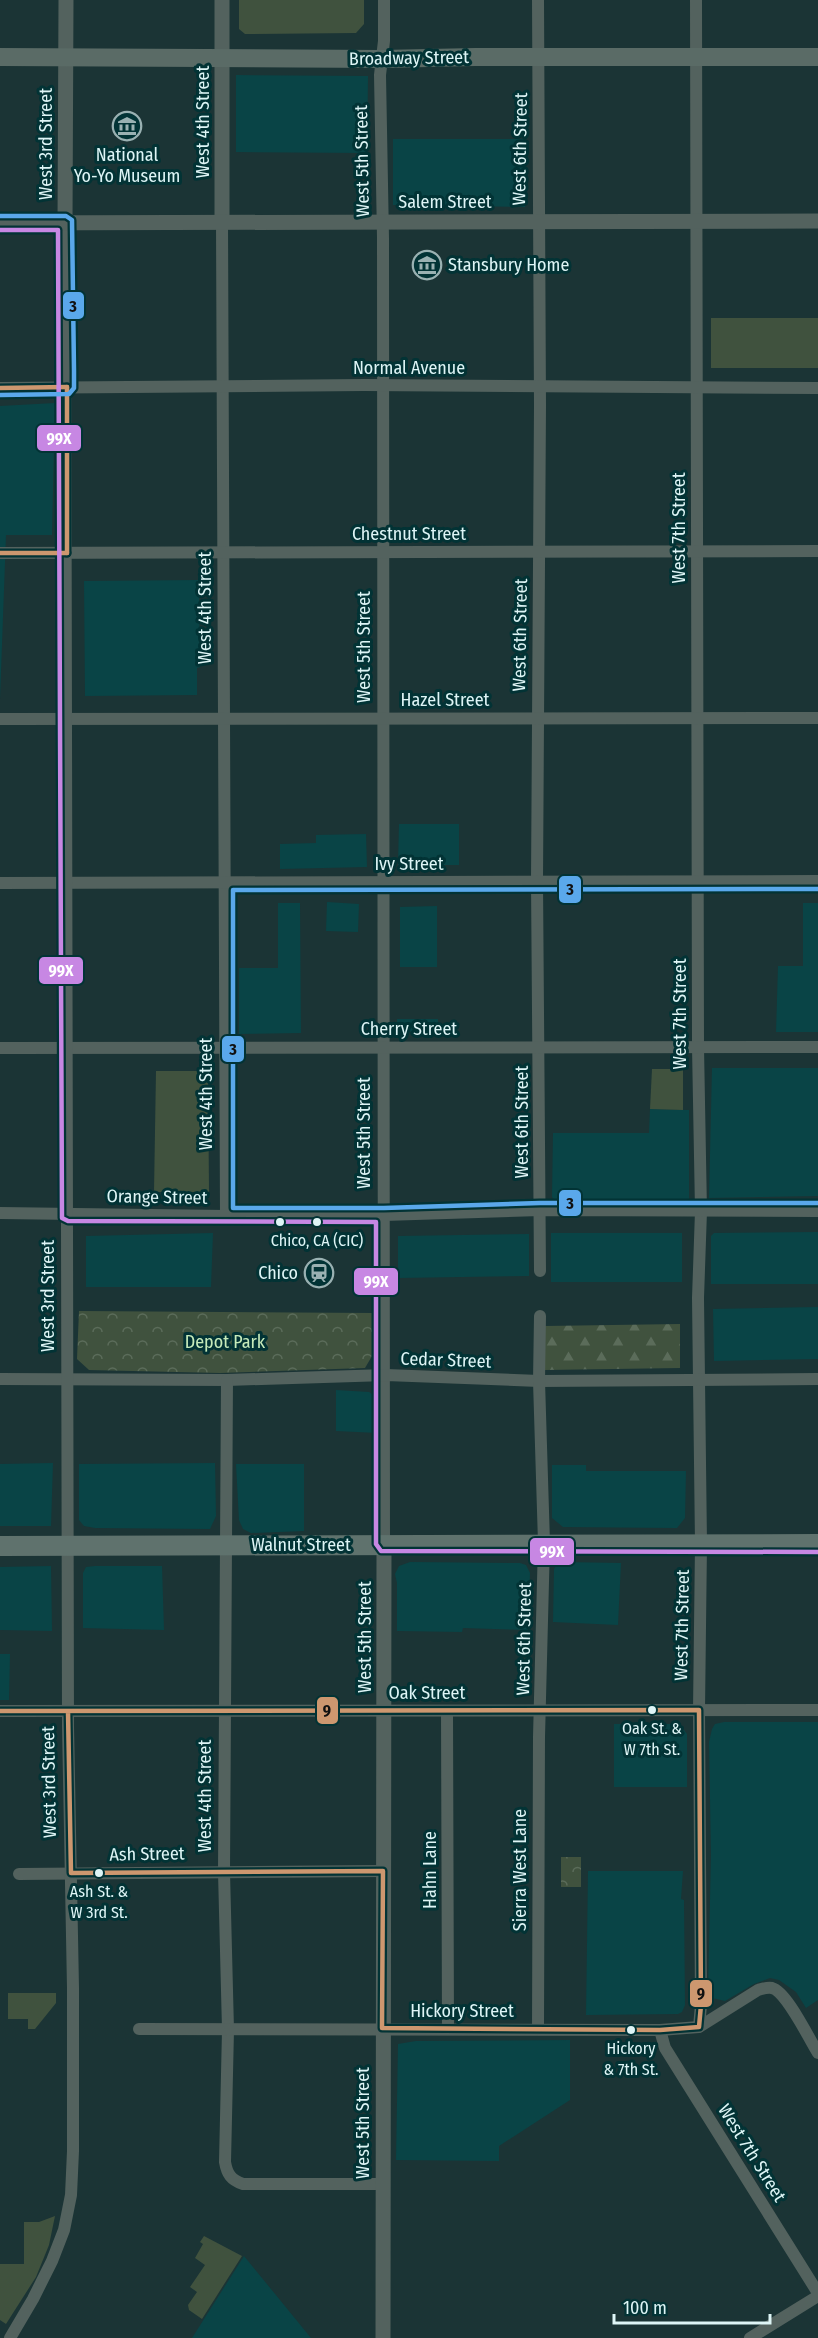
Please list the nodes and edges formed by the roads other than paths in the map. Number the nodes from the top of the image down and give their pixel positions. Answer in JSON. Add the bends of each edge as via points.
{"nodes":[{"id":1,"x":66,"y":0,"type":"edge"},
{"id":2,"x":222,"y":0,"type":"edge"},
{"id":3,"x":384,"y":0,"type":"edge"},
{"id":4,"x":538,"y":0,"type":"edge"},
{"id":5,"x":696,"y":0,"type":"edge"},
{"id":6,"x":696,"y":56,"type":"junction"},
{"id":7,"x":0,"y":57,"type":"edge"},
{"id":8,"x":223,"y":57,"type":"junction"},
{"id":9,"x":818,"y":57,"type":"edge"},
{"id":10,"x":65,"y":58,"type":"junction"},
{"id":11,"x":539,"y":58,"type":"junction"},
{"id":12,"x":382,"y":59,"type":"junction"},
{"id":13,"x":537,"y":221,"type":"junction"},
{"id":14,"x":696,"y":221,"type":"junction"},
{"id":15,"x":818,"y":221,"type":"edge"},
{"id":16,"x":222,"y":222,"type":"junction"},
{"id":17,"x":383,"y":222,"type":"junction"},
{"id":18,"x":0,"y":223,"type":"edge"},
{"id":19,"x":65,"y":223,"type":"junction"},
{"id":20,"x":224,"y":386,"type":"junction"},
{"id":21,"x":383,"y":386,"type":"junction"},
{"id":22,"x":540,"y":386,"type":"junction"},
{"id":23,"x":67,"y":387,"type":"junction"},
{"id":24,"x":697,"y":387,"type":"junction"},
{"id":25,"x":818,"y":387,"type":"edge"},
{"id":26,"x":0,"y":388,"type":"edge"},
{"id":27,"x":697,"y":551,"type":"junction"},
{"id":28,"x":818,"y":551,"type":"edge"},
{"id":29,"x":383,"y":552,"type":"junction"},
{"id":30,"x":539,"y":552,"type":"junction"},
{"id":31,"x":0,"y":553,"type":"edge"},
{"id":32,"x":67,"y":553,"type":"junction"},
{"id":33,"x":224,"y":553,"type":"junction"},
{"id":34,"x":67,"y":718,"type":"junction"},
{"id":35,"x":225,"y":718,"type":"junction"},
{"id":36,"x":383,"y":718,"type":"junction"},
{"id":37,"x":537,"y":718,"type":"junction"},
{"id":38,"x":697,"y":718,"type":"junction"},
{"id":39,"x":818,"y":718,"type":"edge"},
{"id":40,"x":0,"y":719,"type":"edge"},
{"id":41,"x":698,"y":881,"type":"junction"},
{"id":42,"x":818,"y":881,"type":"edge"},
{"id":43,"x":384,"y":882,"type":"junction"},
{"id":44,"x":537,"y":882,"type":"junction"},
{"id":45,"x":67,"y":883,"type":"junction"},
{"id":46,"x":225,"y":883,"type":"junction"},
{"id":47,"x":0,"y":884,"type":"edge"},
{"id":48,"x":68,"y":1047,"type":"junction"},
{"id":49,"x":384,"y":1047,"type":"junction"},
{"id":50,"x":540,"y":1047,"type":"junction"},
{"id":51,"x":698,"y":1047,"type":"junction"},
{"id":52,"x":818,"y":1047,"type":"edge"},
{"id":53,"x":0,"y":1048,"type":"edge"},
{"id":54,"x":225,"y":1048,"type":"junction"},
{"id":55,"x":540,"y":1210,"type":"junction"},
{"id":56,"x":701,"y":1211,"type":"junction"},
{"id":57,"x":818,"y":1211,"type":"edge"},
{"id":58,"x":0,"y":1213,"type":"edge"},
{"id":59,"x":68,"y":1214,"type":"junction"},
{"id":60,"x":226,"y":1215,"type":"junction"},
{"id":61,"x":384,"y":1215,"type":"junction"},
{"id":62,"x":540,"y":1271,"type":"dead end"},
{"id":63,"x":540,"y":1316,"type":"dead end"},
{"id":64,"x":386,"y":1375,"type":"junction"},
{"id":65,"x":0,"y":1379,"type":"edge"},
{"id":66,"x":67,"y":1379,"type":"junction"},
{"id":67,"x":818,"y":1379,"type":"edge"},
{"id":68,"x":227,"y":1380,"type":"junction"},
{"id":69,"x":700,"y":1380,"type":"junction"},
{"id":70,"x":540,"y":1381,"type":"junction"},
{"id":71,"x":544,"y":1543,"type":"junction"},
{"id":72,"x":384,"y":1544,"type":"junction"},
{"id":73,"x":701,"y":1544,"type":"junction"},
{"id":74,"x":818,"y":1544,"type":"edge"},
{"id":75,"x":225,"y":1545,"type":"junction"},
{"id":76,"x":0,"y":1546,"type":"edge"},
{"id":77,"x":68,"y":1546,"type":"junction"},
{"id":78,"x":699,"y":1710,"type":"junction"},
{"id":79,"x":818,"y":1710,"type":"edge"},
{"id":80,"x":0,"y":1711,"type":"edge"},
{"id":81,"x":68,"y":1711,"type":"junction"},
{"id":82,"x":447,"y":1711,"type":"junction"},
{"id":83,"x":540,"y":1711,"type":"junction"},
{"id":84,"x":225,"y":1712,"type":"junction"},
{"id":85,"x":384,"y":1712,"type":"junction"},
{"id":86,"x":383,"y":1871,"type":"junction"},
{"id":87,"x":224,"y":1872,"type":"junction"},
{"id":88,"x":71,"y":1873,"type":"junction"},
{"id":89,"x":19,"y":1874,"type":"dead end"},
{"id":90,"x":699,"y":2027,"type":"junction"},
{"id":91,"x":382,"y":2028,"type":"junction"},
{"id":92,"x":448,"y":2028,"type":"junction"},
{"id":93,"x":139,"y":2029,"type":"dead end"},
{"id":94,"x":538,"y":2029,"type":"junction"},
{"id":95,"x":228,"y":2030,"type":"junction"},
{"id":96,"x":660,"y":2030,"type":"junction"},
{"id":97,"x":818,"y":2053,"type":"edge"},
{"id":98,"x":382,"y":2184,"type":"junction"},
{"id":99,"x":818,"y":2294,"type":"edge"},
{"id":100,"x":10,"y":2338,"type":"edge"},
{"id":101,"x":383,"y":2338,"type":"edge"},
{"id":102,"x":750,"y":2338,"type":"edge"}],
"edges":[{"from":1,"to":10,"type":"street","name":"West 3rd Street"},
{"from":2,"to":8,"type":"street","name":"West 4th Street"},
{"from":3,"to":12,"type":"street","name":"West 5th Street"},
{"from":4,"to":11,"type":"street","name":"West 6th Street"},
{"from":5,"to":6,"type":"street","name":"West 7th Street"},
{"from":6,"to":9,"type":"main road","name":"Broadway Street"},
{"from":6,"to":11,"type":"main road","name":"Broadway Street"},
{"from":6,"to":14,"type":"street","name":"West 7th Street"},
{"from":7,"to":10,"type":"main road","name":"Broadway Street"},
{"from":8,"to":10,"type":"main road","name":"Broadway Street"},
{"from":8,"to":12,"type":"main road","name":"Broadway Street"},
{"from":8,"to":16,"type":"street","name":"West 4th Street"},
{"from":10,"to":19,"type":"street","name":"West 3rd Street"},
{"from":11,"to":12,"type":"main road","name":"Broadway Street"},
{"from":11,"to":13,"type":"street","name":"West 6th Street"},
{"from":12,"to":17,"type":"street","name":"West 5th Street"},
{"from":13,"to":14,"type":"street","name":"Salem Street"},
{"from":13,"to":17,"type":"street","name":"Salem Street"},
{"from":13,"to":22,"type":"street","name":"West 6th Street"},
{"from":14,"to":15,"type":"street","name":"Salem Street"},
{"from":14,"to":24,"type":"street","name":"West 7th Street"},
{"from":16,"to":17,"type":"street","name":"Salem Street"},
{"from":16,"to":19,"type":"street","name":"Salem Street"},
{"from":16,"to":20,"type":"street","name":"West 4th Street"},
{"from":17,"to":21,"type":"street","name":"West 5th Street"},
{"from":18,"to":19,"type":"street","name":"Salem Street"},
{"from":19,"to":23,"type":"street","name":"West 3rd Street"},
{"from":20,"to":21,"type":"street","name":"Normal Avenue"},
{"from":20,"to":23,"type":"street","name":"Normal Avenue"},
{"from":20,"to":33,"type":"street","name":"West 4th Street"},
{"from":21,"to":22,"type":"street","name":"Normal Avenue"},
{"from":21,"to":29,"type":"street","name":"West 5th Street"},
{"from":22,"to":24,"type":"street","name":"Normal Avenue"},
{"from":22,"to":30,"type":"street","name":"West 6th Street"},
{"from":23,"to":26,"type":"street","name":"Normal Avenue"},
{"from":23,"to":32,"type":"street","name":"West 3rd Street"},
{"from":24,"to":25,"type":"street","name":"Normal Avenue"},
{"from":24,"to":27,"type":"street","name":"West 7th Street"},
{"from":27,"to":28,"type":"street","name":"Chestnut Street"},
{"from":27,"to":30,"type":"street","name":"Chestnut Street"},
{"from":27,"to":38,"type":"street","name":"West 7th Street"},
{"from":29,"to":30,"type":"street","name":"Chestnut Street"},
{"from":29,"to":33,"type":"street","name":"Chestnut Street"},
{"from":29,"to":36,"type":"street","name":"West 5th Street"},
{"from":30,"to":37,"type":"street","name":"West 6th Street"},
{"from":31,"to":32,"type":"street","name":"Chestnut Street"},
{"from":32,"to":33,"type":"street","name":"Chestnut Street"},
{"from":32,"to":34,"type":"street","name":"West 3rd Street"},
{"from":33,"to":35,"type":"street","name":"West 4th Street"},
{"from":34,"to":35,"type":"street","name":"Hazel Street"},
{"from":34,"to":40,"type":"street","name":"Hazel Street"},
{"from":34,"to":45,"type":"street","name":"West 3rd Street"},
{"from":35,"to":36,"type":"street","name":"Hazel Street"},
{"from":35,"to":46,"type":"street","name":"West 4th Street"},
{"from":36,"to":37,"type":"street","name":"Hazel Street"},
{"from":36,"to":43,"type":"street","name":"West 5th Street"},
{"from":37,"to":38,"type":"street","name":"Hazel Street"},
{"from":37,"to":44,"type":"street","name":"West 6th Street"},
{"from":38,"to":39,"type":"street","name":"Hazel Street"},
{"from":38,"to":41,"type":"street","name":"West 7th Street"},
{"from":41,"to":42,"type":"street","name":"Ivy Street"},
{"from":41,"to":44,"type":"street","name":"Ivy Street"},
{"from":41,"to":51,"type":"street","name":"West 7th Street"},
{"from":43,"to":44,"type":"street","name":"Ivy Street"},
{"from":43,"to":46,"type":"street","name":"Ivy Street"},
{"from":43,"to":49,"type":"street","name":"West 5th Street"},
{"from":44,"to":50,"type":"street","name":"West 6th Street"},
{"from":45,"to":46,"type":"street","name":"Ivy Street"},
{"from":45,"to":47,"type":"street","name":"Ivy Street"},
{"from":45,"to":48,"type":"street","name":"West 3rd Street"},
{"from":46,"to":54,"type":"street","name":"West 4th Street"},
{"from":48,"to":53,"type":"street","name":"Cherry Street"},
{"from":48,"to":54,"type":"street","name":"Cherry Street"},
{"from":48,"to":59,"type":"street","name":"West 3rd Street"},
{"from":49,"to":50,"type":"street","name":"Cherry Street"},
{"from":49,"to":54,"type":"street","name":"Cherry Street"},
{"from":49,"to":61,"type":"street","name":"West 5th Street"},
{"from":50,"to":51,"type":"street","name":"Cherry Street"},
{"from":50,"to":55,"type":"street","name":"West 6th Street"},
{"from":51,"to":52,"type":"street","name":"Cherry Street"},
{"from":51,"to":56,"type":"street","name":"West 7th Street"},
{"from":54,"to":60,"type":"street","name":"West 4th Street"},
{"from":55,"to":56,"type":"street","name":"Orange Street"},
{"from":55,"to":61,"type":"street","name":"Orange Street"},
{"from":55,"to":62,"type":"street","name":"West 6th Street"},
{"from":56,"to":57,"type":"street","name":"Orange Street"},
{"from":56,"to":69,"type":"street","name":"West 7th Street"},
{"from":58,"to":59,"type":"street","name":"Orange Street"},
{"from":59,"to":60,"type":"street","name":"Orange Street"},
{"from":59,"to":66,"type":"street","name":"West 3rd Street"},
{"from":60,"to":61,"type":"street","name":"Orange Street"},
{"from":61,"to":64,"type":"street","name":"West 5th Street"},
{"from":63,"to":70,"type":"street","name":"West 6th Street"},
{"from":64,"to":68,"type":"street","name":"Cedar Street"},
{"from":64,"to":70,"type":"street","name":"Cedar Street"},
{"from":64,"to":72,"type":"street","name":"West 5th Street"},
{"from":65,"to":66,"type":"street","name":"Cedar Street"},
{"from":66,"to":68,"type":"street","name":"Cedar Street"},
{"from":66,"to":77,"type":"street","name":"West 3rd Street"},
{"from":67,"to":69,"type":"street","name":"Cedar Street"},
{"from":68,"to":75,"type":"street","name":"West 4th Street"},
{"from":69,"to":70,"type":"street","name":"Cedar Street"},
{"from":69,"to":73,"type":"street","name":"West 7th Street"},
{"from":70,"to":71,"type":"street","name":"West 6th Street"},
{"from":71,"to":72,"type":"main road","name":"Walnut Street"},
{"from":71,"to":73,"type":"main road","name":"Walnut Street"},
{"from":71,"to":83,"type":"street","name":"West 6th Street"},
{"from":72,"to":75,"type":"main road","name":"Walnut Street"},
{"from":72,"to":85,"type":"street","name":"West 5th Street"},
{"from":73,"to":74,"type":"main road","name":"Walnut Street"},
{"from":73,"to":78,"type":"street","name":"West 7th Street"},
{"from":75,"to":77,"type":"main road","name":"Walnut Street"},
{"from":75,"to":84,"type":"street","name":"West 4th Street"},
{"from":76,"to":77,"type":"main road","name":"Walnut Street"},
{"from":77,"to":81,"type":"street","name":"West 3rd Street"},
{"from":78,"to":79,"type":"street","name":"Oak Street"},
{"from":78,"to":83,"type":"street","name":"Oak Street"},
{"from":78,"to":90,"type":"street","name":"West 7th Street"},
{"from":80,"to":81,"type":"street","name":"Oak Street"},
{"from":81,"to":84,"type":"street","name":"Oak Street"},
{"from":81,"to":88,"type":"street","name":"West 3rd Street"},
{"from":82,"to":83,"type":"street","name":"Oak Street"},
{"from":82,"to":85,"type":"street","name":"Oak Street"},
{"from":82,"to":92,"type":"street","name":"Hahn Lane"},
{"from":83,"to":94,"type":"street","name":"Sierra West Lane"},
{"from":84,"to":85,"type":"street","name":"Oak Street"},
{"from":84,"to":87,"type":"street","name":"West 4th Street"},
{"from":85,"to":86,"type":"street","name":"West 5th Street"},
{"from":86,"to":87,"type":"street","name":"Ash Street"},
{"from":86,"to":91,"type":"street","name":"West 5th Street"},
{"from":87,"to":88,"type":"street","name":"Ash Street"},
{"from":87,"to":95,"type":"street","name":"West 4th Street"},
{"from":88,"to":89,"type":"street","name":"Ash Street"},
{"from":88,"to":100,"type":"street","name":"West 3rd Street","via":[[71,2195],[52,2261]]},
{"from":90,"to":96,"type":"street","name":"Hickory Street"},
{"from":90,"to":97,"type":"street","name":"Hickory Street","via":[[758,1990],[773,1988],[786,1999]]},
{"from":91,"to":92,"type":"street","name":"Hickory Street"},
{"from":91,"to":95,"type":"street","name":"Hickory Street"},
{"from":91,"to":98,"type":"street","name":"West 5th Street"},
{"from":92,"to":94,"type":"street","name":"Hickory Street"},
{"from":93,"to":95,"type":"street","name":"Hickory Street"},
{"from":94,"to":96,"type":"street","name":"Hickory Street"},
{"from":95,"to":98,"type":"street","name":"West 4th Street","via":[[225,2162],[230,2176],[243,2184]]},
{"from":96,"to":99,"type":"street","name":"West 7th Street","via":[[665,2048]]},
{"from":98,"to":101,"type":"street","name":"West 5th Street"},
{"from":99,"to":102,"type":"street"}]}
